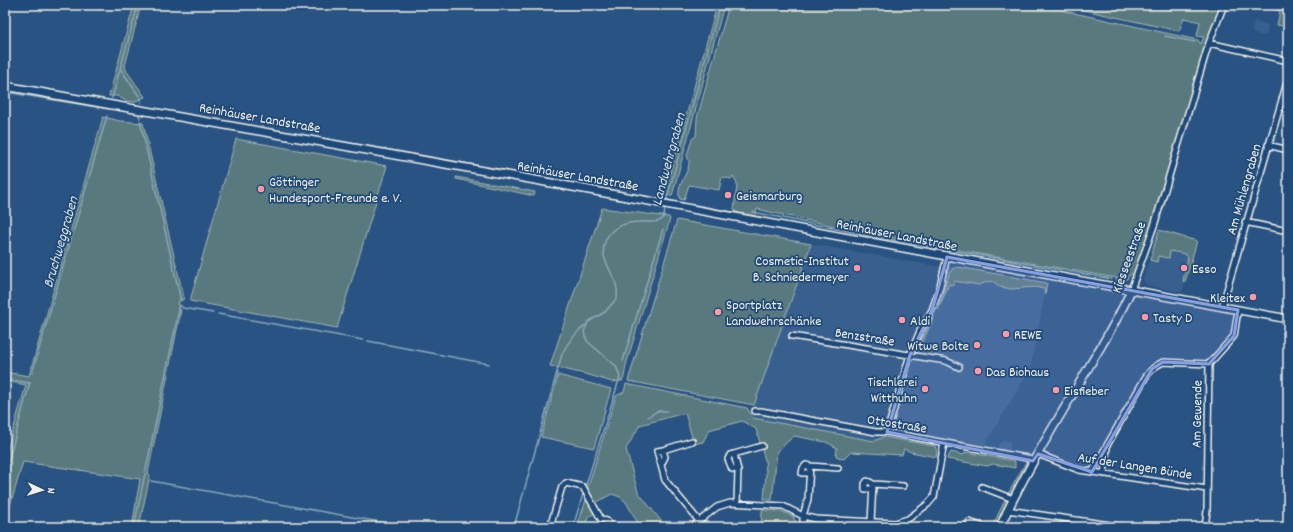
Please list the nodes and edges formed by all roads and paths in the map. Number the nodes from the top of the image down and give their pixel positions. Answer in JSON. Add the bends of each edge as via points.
{"nodes":[{"id":1,"x":1224,"y":5,"type":"edge"},
{"id":2,"x":1209,"y":42,"type":"junction"},
{"id":3,"x":1288,"y":61,"type":"edge"},
{"id":4,"x":1288,"y":78,"type":"edge"},
{"id":5,"x":5,"y":86,"type":"edge"},
{"id":6,"x":1268,"y":145,"type":"junction"},
{"id":7,"x":1288,"y":150,"type":"edge"},
{"id":8,"x":1246,"y":222,"type":"junction"},
{"id":9,"x":1288,"y":231,"type":"edge"},
{"id":10,"x":947,"y":257,"type":"junction"},
{"id":11,"x":1131,"y":290,"type":"junction"},
{"id":12,"x":1222,"y":307,"type":"junction"},
{"id":13,"x":1238,"y":310,"type":"junction"},
{"id":14,"x":1288,"y":319,"type":"edge"},
{"id":15,"x":792,"y":336,"type":"dead end"},
{"id":16,"x":910,"y":355,"type":"junction"},
{"id":17,"x":1209,"y":364,"type":"junction"},
{"id":18,"x":959,"y":368,"type":"dead end"},
{"id":19,"x":755,"y":411,"type":"dead end"},
{"id":20,"x":887,"y":432,"type":"junction"},
{"id":21,"x":692,"y":441,"type":"dead end"},
{"id":22,"x":944,"y":443,"type":"junction"},
{"id":23,"x":1108,"y":445,"type":"junction"},
{"id":24,"x":762,"y":446,"type":"dead end"},
{"id":25,"x":1038,"y":454,"type":"junction"},
{"id":26,"x":1033,"y":461,"type":"junction"},
{"id":27,"x":838,"y":468,"type":"dead end"},
{"id":28,"x":1092,"y":472,"type":"junction"},
{"id":29,"x":1104,"y":474,"type":"junction"},
{"id":30,"x":903,"y":486,"type":"dead end"},
{"id":31,"x":982,"y":487,"type":"dead end"},
{"id":32,"x":1207,"y":489,"type":"junction"},
{"id":33,"x":1013,"y":499,"type":"junction"},
{"id":34,"x":737,"y":503,"type":"junction"},
{"id":35,"x":1007,"y":510,"type":"junction"},
{"id":36,"x":803,"y":516,"type":"junction"},
{"id":37,"x":699,"y":521,"type":"junction"},
{"id":38,"x":847,"y":521,"type":"junction"},
{"id":39,"x":871,"y":522,"type":"junction"},
{"id":40,"x":969,"y":522,"type":"dead end"},
{"id":41,"x":1087,"y":524,"type":"edge"},
{"id":42,"x":890,"y":525,"type":"edge"},
{"id":43,"x":550,"y":527,"type":"edge"},
{"id":44,"x":610,"y":527,"type":"edge"},
{"id":45,"x":692,"y":527,"type":"edge"},
{"id":46,"x":803,"y":527,"type":"edge"},
{"id":47,"x":846,"y":527,"type":"edge"},
{"id":48,"x":984,"y":527,"type":"edge"},
{"id":49,"x":1000,"y":527,"type":"edge"},
{"id":50,"x":1124,"y":527,"type":"edge"},
{"id":51,"x":1205,"y":527,"type":"edge"}],
"edges":[{"from":1,"to":2,"type":"street","name":"Kiesseestraße"},
{"from":2,"to":3,"type":"street"},
{"from":2,"to":11,"type":"street","name":"Kiesseestraße","via":[[1160,207]]},
{"from":4,"to":6,"type":"street","name":"Am Mühlengraben"},
{"from":5,"to":10,"type":"main road","name":"Reinhäuser Landstraße"},
{"from":6,"to":7,"type":"street"},
{"from":6,"to":8,"type":"street","name":"Am Mühlengraben"},
{"from":8,"to":9,"type":"street"},
{"from":8,"to":12,"type":"street","name":"Am Mühlengraben"},
{"from":10,"to":11,"type":"main road","name":"Reinhäuser Landstraße"},
{"from":10,"to":16,"type":"street","name":"Benzstraße","via":[[932,310]]},
{"from":11,"to":12,"type":"main road","name":"Reinhäuser Landstraße"},
{"from":11,"to":25,"type":"main road","name":"Kiesseestraße"},
{"from":12,"to":13,"type":"main road","name":"Reinhäuser Landstraße"},
{"from":13,"to":14,"type":"main road","name":"Reinhäuser Landstraße"},
{"from":13,"to":17,"type":"street","name":"Am Gewende","via":[[1234,336]]},
{"from":15,"to":16,"type":"street","name":"Benzstraße"},
{"from":16,"to":18,"type":"street","name":"Benzstraße","via":[[946,361]]},
{"from":16,"to":20,"type":"street","name":"Benzstraße"},
{"from":17,"to":23,"type":"street","via":[[1163,362],[1156,365],[1145,378]]},
{"from":17,"to":32,"type":"street","name":"Am Gewende"},
{"from":19,"to":20,"type":"street","name":"Ottostraße"},
{"from":20,"to":22,"type":"street","name":"Ottostraße"},
{"from":21,"to":37,"type":"street","via":[[662,450],[665,458],[661,465],[665,480]]},
{"from":22,"to":26,"type":"street","name":"Ottostraße"},
{"from":22,"to":42,"type":"street","via":[[936,491],[931,501],[908,519]]},
{"from":23,"to":28,"type":"street"},
{"from":23,"to":29,"type":"street"},
{"from":24,"to":34,"type":"street","via":[[734,454],[738,470]]},
{"from":25,"to":26,"type":"main road","name":"Kiesseestraße"},
{"from":25,"to":28,"type":"street","name":"Auf der Langen Bünde","via":[[1079,470]]},
{"from":26,"to":33,"type":"main road","name":"Kiesseestraße"},
{"from":27,"to":36,"type":"street","via":[[810,466],[808,499]]},
{"from":28,"to":29,"type":"street","name":"Auf der Langen Bünde"},
{"from":29,"to":32,"type":"street","name":"Auf der Langen Bünde"},
{"from":30,"to":39,"type":"street","via":[[873,487]]},
{"from":31,"to":33,"type":"street"},
{"from":32,"to":51,"type":"street","name":"Am Gewende"},
{"from":33,"to":35,"type":"main road","name":"Kiesseestraße"},
{"from":34,"to":36,"type":"street","via":[[784,506]]},
{"from":34,"to":37,"type":"street","via":[[717,506]]},
{"from":35,"to":41,"type":"street"},
{"from":35,"to":49,"type":"main road","name":"Kiesseestraße"},
{"from":36,"to":38,"type":"street"},
{"from":36,"to":46,"type":"street"},
{"from":37,"to":45,"type":"street"},
{"from":38,"to":39,"type":"street"},
{"from":38,"to":47,"type":"street"},
{"from":39,"to":42,"type":"street"},
{"from":40,"to":48,"type":"street"},
{"from":41,"to":50,"type":"street"},
{"from":43,"to":44,"type":"street","via":[[564,485],[569,483],[582,486],[601,519],[607,521]]}]}
